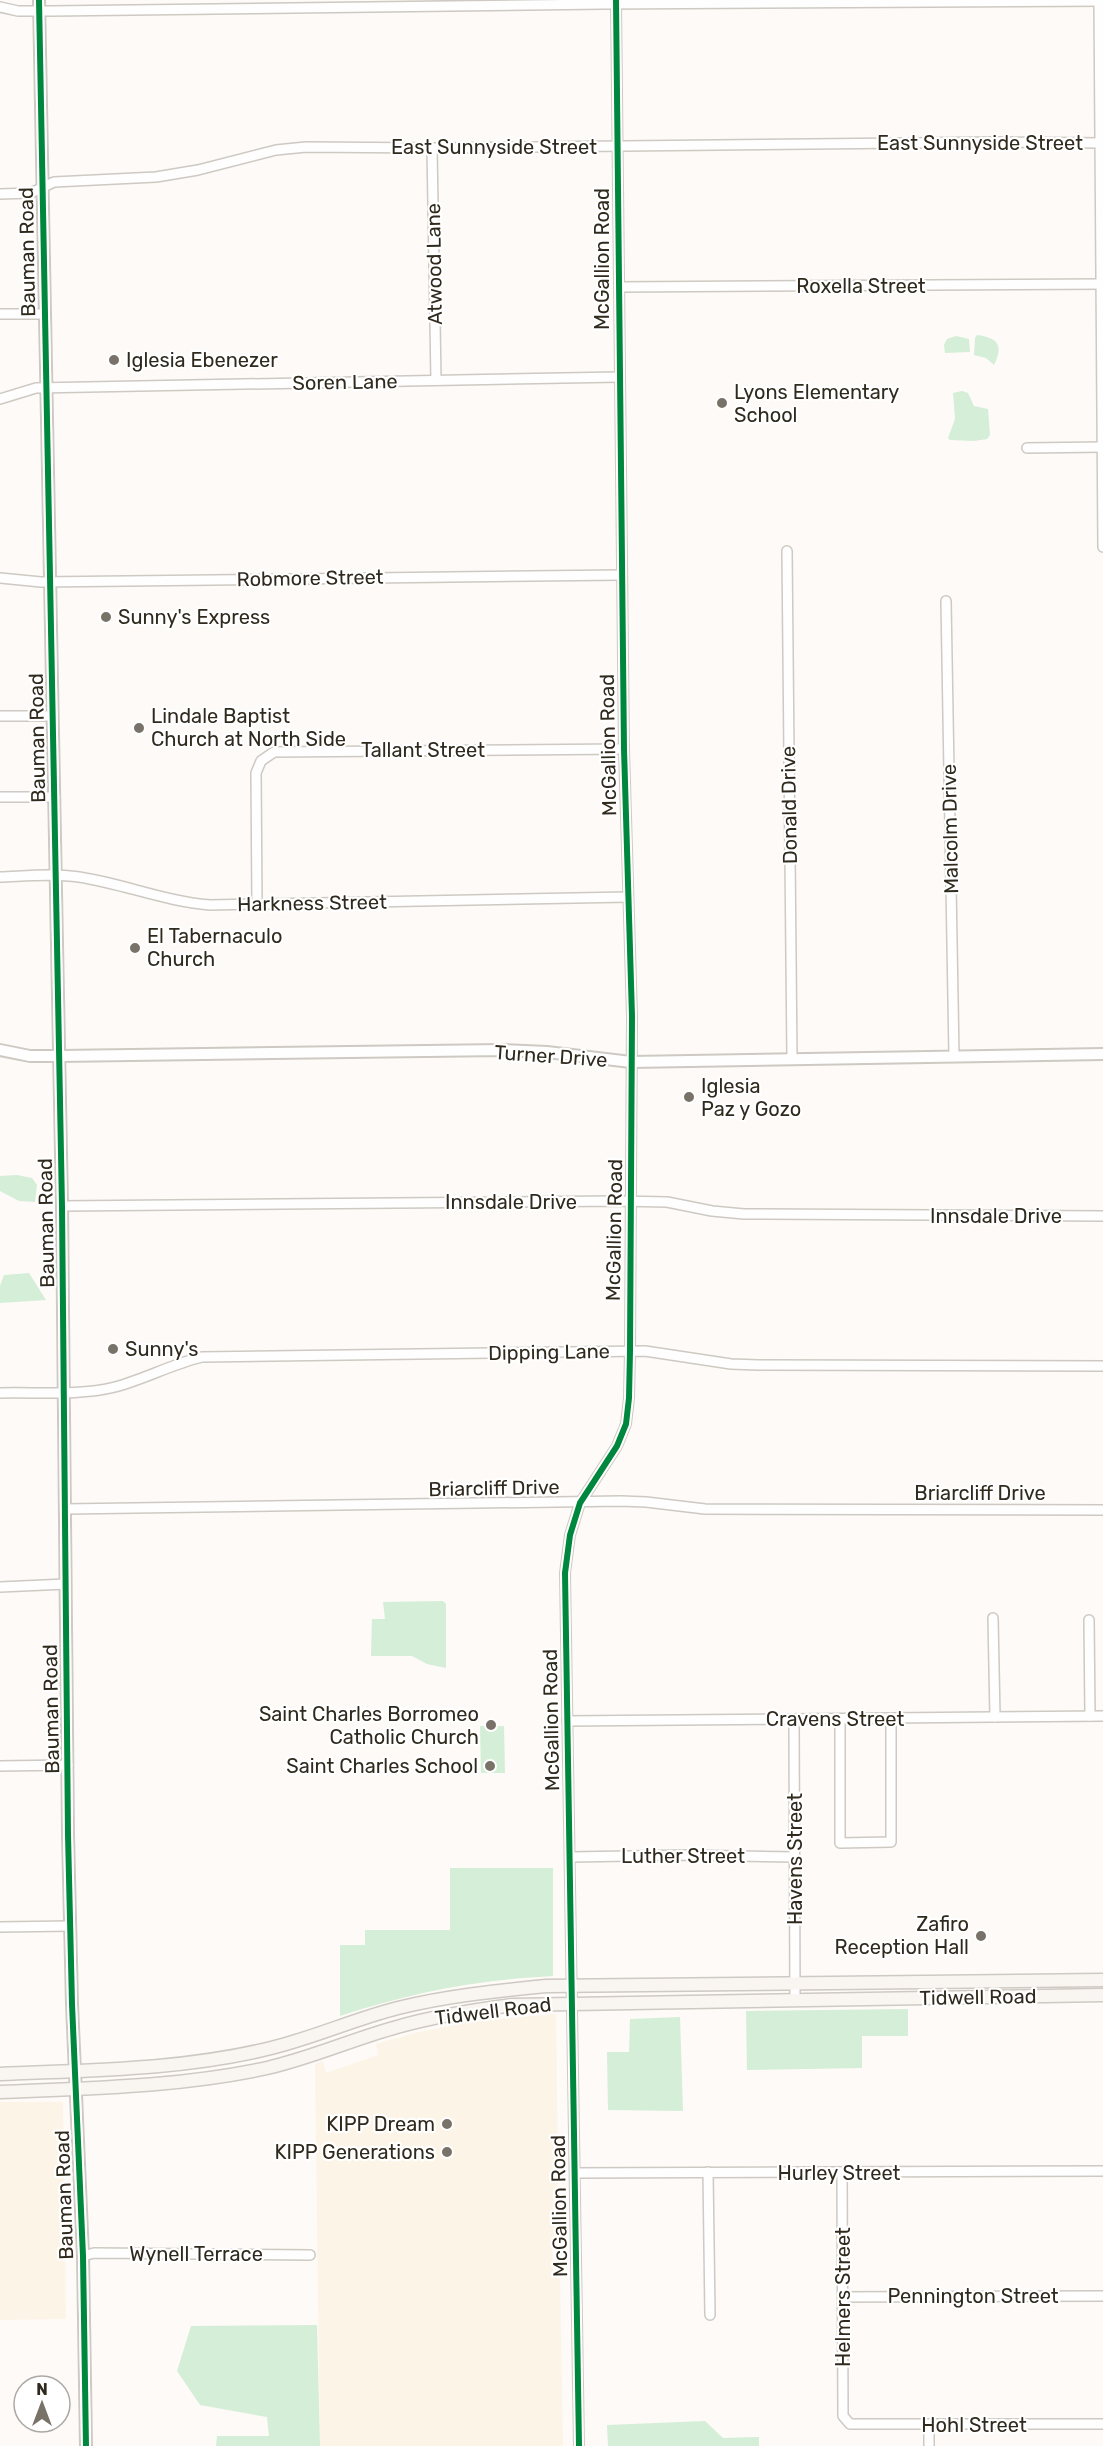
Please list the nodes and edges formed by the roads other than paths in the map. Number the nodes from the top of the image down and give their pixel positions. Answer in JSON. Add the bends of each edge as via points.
{"nodes":[{"id":1,"x":1100,"y":1,"type":"edge"},
{"id":2,"x":616,"y":2,"type":"edge"},
{"id":3,"x":39,"y":6,"type":"edge"},
{"id":4,"x":0,"y":8,"type":"edge"},
{"id":5,"x":1101,"y":143,"type":"edge"},
{"id":6,"x":618,"y":146,"type":"junction"},
{"id":7,"x":432,"y":148,"type":"junction"},
{"id":8,"x":42,"y":186,"type":"junction"},
{"id":9,"x":0,"y":194,"type":"edge"},
{"id":10,"x":1102,"y":284,"type":"edge"},
{"id":11,"x":620,"y":287,"type":"junction"},
{"id":12,"x":0,"y":314,"type":"edge"},
{"id":13,"x":44,"y":314,"type":"junction"},
{"id":14,"x":619,"y":377,"type":"junction"},
{"id":15,"x":436,"y":380,"type":"junction"},
{"id":16,"x":46,"y":388,"type":"junction"},
{"id":17,"x":0,"y":399,"type":"edge"},
{"id":18,"x":1102,"y":447,"type":"edge"},
{"id":19,"x":1027,"y":448,"type":"dead end"},
{"id":20,"x":1103,"y":547,"type":"edge"},
{"id":21,"x":787,"y":551,"type":"dead end"},
{"id":22,"x":621,"y":575,"type":"junction"},
{"id":23,"x":0,"y":578,"type":"edge"},
{"id":24,"x":50,"y":582,"type":"junction"},
{"id":25,"x":946,"y":602,"type":"dead end"},
{"id":26,"x":0,"y":716,"type":"edge"},
{"id":27,"x":53,"y":716,"type":"junction"},
{"id":28,"x":624,"y":749,"type":"junction"},
{"id":29,"x":0,"y":797,"type":"edge"},
{"id":30,"x":55,"y":797,"type":"junction"},
{"id":31,"x":56,"y":875,"type":"junction"},
{"id":32,"x":0,"y":877,"type":"edge"},
{"id":33,"x":628,"y":897,"type":"junction"},
{"id":34,"x":257,"y":904,"type":"junction"},
{"id":35,"x":0,"y":1050,"type":"edge"},
{"id":36,"x":1103,"y":1054,"type":"edge"},
{"id":37,"x":60,"y":1056,"type":"junction"},
{"id":38,"x":954,"y":1056,"type":"junction"},
{"id":39,"x":792,"y":1059,"type":"junction"},
{"id":40,"x":631,"y":1062,"type":"junction"},
{"id":41,"x":632,"y":1202,"type":"junction"},
{"id":42,"x":62,"y":1206,"type":"junction"},
{"id":43,"x":1103,"y":1216,"type":"edge"},
{"id":44,"x":630,"y":1351,"type":"junction"},
{"id":45,"x":1103,"y":1366,"type":"edge"},
{"id":46,"x":65,"y":1392,"type":"junction"},
{"id":47,"x":0,"y":1393,"type":"edge"},
{"id":48,"x":580,"y":1503,"type":"junction"},
{"id":49,"x":65,"y":1509,"type":"junction"},
{"id":50,"x":1103,"y":1510,"type":"edge"},
{"id":51,"x":66,"y":1584,"type":"junction"},
{"id":52,"x":0,"y":1587,"type":"edge"},
{"id":53,"x":993,"y":1618,"type":"dead end"},
{"id":54,"x":1089,"y":1620,"type":"dead end"},
{"id":55,"x":1090,"y":1716,"type":"junction"},
{"id":56,"x":1103,"y":1716,"type":"edge"},
{"id":57,"x":995,"y":1717,"type":"junction"},
{"id":58,"x":891,"y":1718,"type":"junction"},
{"id":59,"x":794,"y":1719,"type":"junction"},
{"id":60,"x":840,"y":1719,"type":"junction"},
{"id":61,"x":567,"y":1721,"type":"junction"},
{"id":62,"x":68,"y":1765,"type":"junction"},
{"id":63,"x":0,"y":1766,"type":"edge"},
{"id":64,"x":571,"y":1857,"type":"junction"},
{"id":65,"x":795,"y":1857,"type":"junction"},
{"id":66,"x":70,"y":1926,"type":"junction"},
{"id":67,"x":0,"y":1927,"type":"edge"},
{"id":68,"x":1103,"y":1980,"type":"edge"},
{"id":69,"x":954,"y":1982,"type":"junction"},
{"id":70,"x":795,"y":1983,"type":"junction"},
{"id":71,"x":570,"y":1984,"type":"junction"},
{"id":72,"x":1103,"y":1995,"type":"edge"},
{"id":73,"x":954,"y":1997,"type":"junction"},
{"id":74,"x":432,"y":2000,"type":"junction"},
{"id":75,"x":795,"y":2000,"type":"junction"},
{"id":76,"x":570,"y":2003,"type":"junction"},
{"id":77,"x":436,"y":2018,"type":"junction"},
{"id":78,"x":333,"y":2028,"type":"junction"},
{"id":79,"x":333,"y":2048,"type":"junction"},
{"id":80,"x":199,"y":2063,"type":"junction"},
{"id":81,"x":75,"y":2071,"type":"junction"},
{"id":82,"x":0,"y":2074,"type":"edge"},
{"id":83,"x":200,"y":2081,"type":"junction"},
{"id":84,"x":76,"y":2089,"type":"junction"},
{"id":85,"x":0,"y":2092,"type":"edge"},
{"id":86,"x":1103,"y":2171,"type":"edge"},
{"id":87,"x":708,"y":2172,"type":"junction"},
{"id":88,"x":575,"y":2173,"type":"junction"},
{"id":89,"x":842,"y":2173,"type":"junction"},
{"id":90,"x":310,"y":2255,"type":"dead end"},
{"id":91,"x":82,"y":2256,"type":"junction"},
{"id":92,"x":843,"y":2296,"type":"junction"},
{"id":93,"x":1103,"y":2296,"type":"edge"},
{"id":94,"x":710,"y":2315,"type":"dead end"},
{"id":95,"x":845,"y":2421,"type":"joint"},
{"id":96,"x":1103,"y":2424,"type":"edge"},
{"id":97,"x":929,"y":2426,"type":"junction"},
{"id":98,"x":86,"y":2446,"type":"edge"},
{"id":99,"x":579,"y":2446,"type":"edge"},
{"id":100,"x":929,"y":2446,"type":"edge"}],
"edges":[{"from":1,"to":2,"type":"street"},
{"from":1,"to":5,"type":"street"},
{"from":2,"to":3,"type":"street"},
{"from":2,"to":6,"type":"street","name":"McGallion Road"},
{"from":3,"to":4,"type":"street","via":[[18,12]]},
{"from":3,"to":8,"type":"street","name":"Bauman Road"},
{"from":5,"to":6,"type":"street","name":"East Sunnyside Street"},
{"from":5,"to":10,"type":"street"},
{"from":6,"to":7,"type":"street","name":"East Sunnyside Street"},
{"from":6,"to":11,"type":"street","name":"McGallion Road"},
{"from":7,"to":8,"type":"street","name":"East Sunnyside Street","via":[[306,147],[156,177],[54,182]]},
{"from":7,"to":15,"type":"street","name":"Atwood Lane"},
{"from":8,"to":9,"type":"street","name":"East Sunnyside Street","via":[[31,193]]},
{"from":8,"to":13,"type":"street","name":"Bauman Road"},
{"from":10,"to":11,"type":"street","name":"Roxella Street"},
{"from":10,"to":18,"type":"street"},
{"from":11,"to":14,"type":"street","name":"McGallion Road"},
{"from":12,"to":13,"type":"street"},
{"from":13,"to":16,"type":"street","name":"Bauman Road"},
{"from":14,"to":15,"type":"street","name":"Soren Lane"},
{"from":14,"to":22,"type":"street","name":"McGallion Road"},
{"from":15,"to":16,"type":"street","name":"Soren Lane"},
{"from":16,"to":17,"type":"street","name":"Soren Lane"},
{"from":16,"to":24,"type":"street","name":"Bauman Road"},
{"from":18,"to":19,"type":"street"},
{"from":18,"to":20,"type":"street"},
{"from":21,"to":39,"type":"street","name":"Donald Drive"},
{"from":22,"to":24,"type":"street","name":"Robmore Street"},
{"from":22,"to":28,"type":"street","name":"McGallion Road"},
{"from":23,"to":24,"type":"street","name":"Robmore Street"},
{"from":24,"to":27,"type":"street","name":"Bauman Road"},
{"from":25,"to":38,"type":"street","name":"Malcolm Drive"},
{"from":26,"to":27,"type":"street"},
{"from":27,"to":30,"type":"street","name":"Bauman Road"},
{"from":28,"to":33,"type":"street","name":"McGallion Road"},
{"from":28,"to":34,"type":"street","name":"Tallant Street","via":[[274,752],[261,761],[256,773]]},
{"from":29,"to":30,"type":"street"},
{"from":30,"to":31,"type":"street","name":"Bauman Road"},
{"from":31,"to":32,"type":"street","name":"Harkness Street"},
{"from":31,"to":34,"type":"street","name":"Harkness Street","via":[[100,881],[188,903]]},
{"from":31,"to":37,"type":"street","name":"Bauman Road"},
{"from":33,"to":34,"type":"street","name":"Harkness Street"},
{"from":33,"to":40,"type":"street","name":"McGallion Road"},
{"from":35,"to":37,"type":"street","name":"Turner Drive"},
{"from":36,"to":38,"type":"street","name":"Turner Drive"},
{"from":37,"to":40,"type":"street","name":"Turner Drive","via":[[502,1050]]},
{"from":37,"to":42,"type":"street","name":"Bauman Road"},
{"from":38,"to":39,"type":"street","name":"Turner Drive"},
{"from":39,"to":40,"type":"street","name":"Turner Drive"},
{"from":40,"to":41,"type":"street","name":"McGallion Road"},
{"from":41,"to":42,"type":"street","name":"Innsdale Drive"},
{"from":41,"to":43,"type":"street","name":"Innsdale Drive","via":[[667,1202],[744,1214]]},
{"from":41,"to":44,"type":"street","name":"McGallion Road"},
{"from":42,"to":46,"type":"street","name":"Bauman Road"},
{"from":44,"to":45,"type":"street","name":"Dipping Lane","via":[[758,1365]]},
{"from":44,"to":46,"type":"street","name":"Dipping Lane","via":[[202,1357],[178,1362],[117,1386]]},
{"from":44,"to":48,"type":"street","name":"McGallion Road","via":[[626,1424],[617,1446]]},
{"from":46,"to":47,"type":"street","name":"Dipping Lane"},
{"from":46,"to":49,"type":"street","name":"Bauman Road"},
{"from":48,"to":49,"type":"street","name":"Briarcliff Drive"},
{"from":48,"to":50,"type":"street","name":"Briarcliff Drive","via":[[646,1502],[705,1509]]},
{"from":48,"to":61,"type":"street","name":"McGallion Road","via":[[570,1535],[565,1573]]},
{"from":49,"to":51,"type":"street","name":"Bauman Road"},
{"from":51,"to":52,"type":"street"},
{"from":51,"to":62,"type":"street","name":"Bauman Road"},
{"from":53,"to":57,"type":"street"},
{"from":54,"to":55,"type":"street"},
{"from":55,"to":56,"type":"street","name":"Cravens Street"},
{"from":55,"to":57,"type":"street","name":"Cravens Street"},
{"from":57,"to":58,"type":"street","name":"Cravens Street"},
{"from":58,"to":60,"type":"street","name":"Cravens Street"},
{"from":58,"to":60,"type":"street","via":[[891,1842],[840,1843]]},
{"from":59,"to":60,"type":"street","name":"Cravens Street"},
{"from":59,"to":61,"type":"street","name":"Cravens Street"},
{"from":59,"to":65,"type":"street","name":"Havens Street"},
{"from":61,"to":64,"type":"street","name":"McGallion Road"},
{"from":62,"to":63,"type":"street"},
{"from":62,"to":66,"type":"street","name":"Bauman Road"},
{"from":64,"to":65,"type":"street","name":"Luther Street"},
{"from":64,"to":71,"type":"street","name":"McGallion Road"},
{"from":65,"to":70,"type":"street","name":"Havens Street"},
{"from":66,"to":67,"type":"street"},
{"from":66,"to":81,"type":"street","name":"Bauman Road"},
{"from":68,"to":69,"type":"main road","name":"Tidwell Road"},
{"from":69,"to":70,"type":"main road","name":"Tidwell Road"},
{"from":69,"to":73,"type":"main road"},
{"from":70,"to":71,"type":"main road","name":"Tidwell Road"},
{"from":70,"to":75,"type":"street","name":"Havens Street"},
{"from":71,"to":74,"type":"main road","name":"Tidwell Road"},
{"from":71,"to":76,"type":"street","name":"McGallion Road"},
{"from":72,"to":73,"type":"main road","name":"Tidwell Road"},
{"from":73,"to":75,"type":"main road","name":"Tidwell Road"},
{"from":74,"to":77,"type":"main road"},
{"from":74,"to":78,"type":"main road","name":"Tidwell Road"},
{"from":75,"to":76,"type":"main road","name":"Tidwell Road"},
{"from":76,"to":77,"type":"main road","name":"Tidwell Road","via":[[513,2005]]},
{"from":76,"to":88,"type":"street","name":"McGallion Road"},
{"from":77,"to":79,"type":"main road","name":"Tidwell Road"},
{"from":78,"to":79,"type":"main road"},
{"from":78,"to":80,"type":"main road","name":"Tidwell Road","via":[[269,2049]]},
{"from":79,"to":83,"type":"main road","name":"Tidwell Road","via":[[269,2068]]},
{"from":80,"to":81,"type":"main road","name":"Tidwell Road"},
{"from":80,"to":83,"type":"main road"},
{"from":81,"to":82,"type":"main road","name":"Tidwell Road"},
{"from":81,"to":84,"type":"street","name":"Bauman Road"},
{"from":83,"to":84,"type":"main road","name":"Tidwell Road"},
{"from":84,"to":85,"type":"main road","name":"Tidwell Road"},
{"from":84,"to":91,"type":"street","name":"Bauman Road"},
{"from":86,"to":89,"type":"street","name":"Hurley Street"},
{"from":87,"to":88,"type":"street","name":"Hurley Street"},
{"from":87,"to":89,"type":"street","name":"Hurley Street"},
{"from":87,"to":94,"type":"street"},
{"from":88,"to":99,"type":"street","name":"McGallion Road"},
{"from":89,"to":92,"type":"street","name":"Helmers Street"},
{"from":90,"to":91,"type":"street","name":"Wynell Terrace"},
{"from":91,"to":98,"type":"street","name":"Bauman Road"},
{"from":92,"to":93,"type":"street","name":"Pennington Street"},
{"from":92,"to":95,"type":"street","name":"Helmers Street"},
{"from":95,"to":97,"type":"street","name":"Hohl Street"},
{"from":96,"to":97,"type":"street","name":"Hohl Street"},
{"from":97,"to":100,"type":"street"}]}
